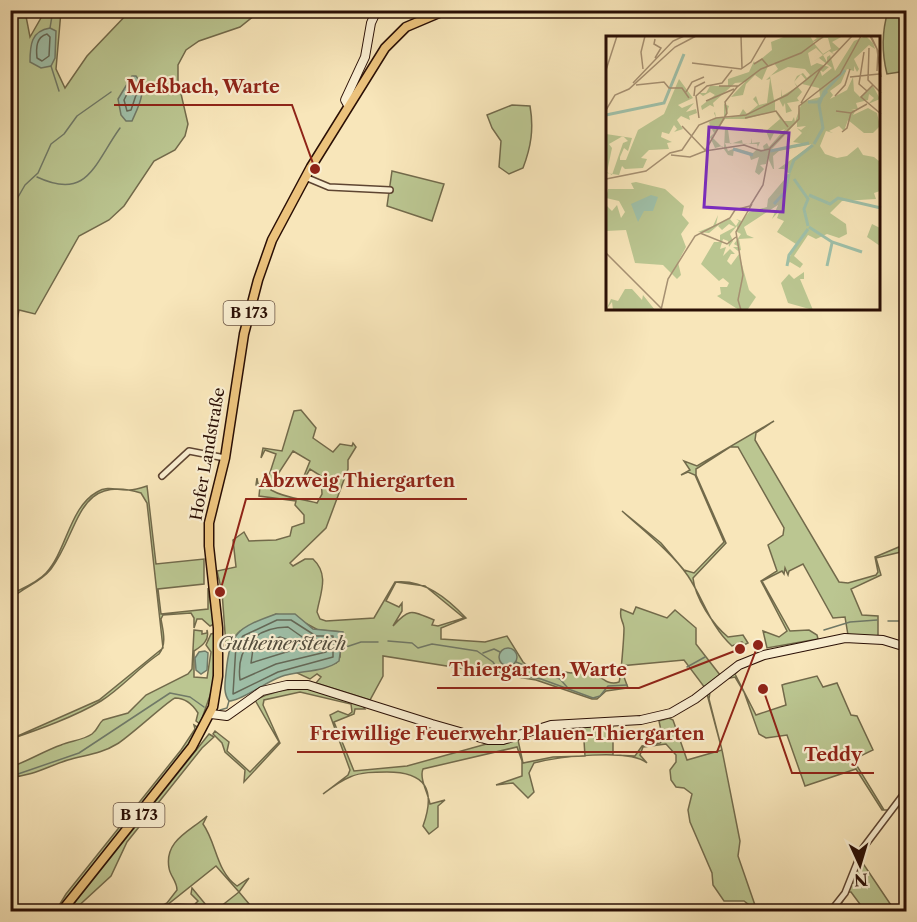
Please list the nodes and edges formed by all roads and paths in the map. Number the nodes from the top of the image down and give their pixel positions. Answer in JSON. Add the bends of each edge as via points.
{"nodes":[{"id":1,"x":377,"y":10,"type":"edge"},
{"id":2,"x":446,"y":10,"type":"edge"},
{"id":3,"x":436,"y":12,"type":"edge"},
{"id":4,"x":348,"y":105,"type":"junction"},
{"id":5,"x":305,"y":177,"type":"junction"},
{"id":6,"x":390,"y":190,"type":"dead end"},
{"id":7,"x":225,"y":458,"type":"junction"},
{"id":8,"x":162,"y":476,"type":"dead end"},
{"id":9,"x":906,"y":647,"type":"edge"},
{"id":10,"x":211,"y":714,"type":"junction"},
{"id":11,"x":906,"y":791,"type":"edge"},
{"id":12,"x":62,"y":912,"type":"edge"},
{"id":13,"x":830,"y":912,"type":"edge"}],
"edges":[{"from":1,"to":4,"type":"street","via":[[365,57],[345,100]]},
{"from":2,"to":3,"type":"main road","name":"Hofer Landstraße","number":"B 173"},
{"from":3,"to":4,"type":"main road","name":"Hofer Landstraße","number":"B 173","via":[[395,36]]},
{"from":4,"to":5,"type":"main road","name":"Hofer Landstraße","number":"B 173"},
{"from":5,"to":6,"type":"street","via":[[328,187]]},
{"from":5,"to":7,"type":"main road","name":"Hofer Landstraße","number":"B 173","via":[[272,240],[252,301]]},
{"from":7,"to":8,"type":"street","via":[[189,451]]},
{"from":7,"to":10,"type":"main road","name":"Hofer Landstraße","number":"B 173","via":[[208,536],[219,628],[217,685]]},
{"from":9,"to":10,"type":"street","via":[[883,640],[845,638],[764,654],[739,665],[671,713],[641,720],[551,725],[503,740],[488,740],[308,685],[272,688],[253,696],[227,716]]},
{"from":10,"to":12,"type":"main road","name":"Hofer Landstraße","number":"B 173","via":[[192,747]]},
{"from":11,"to":13,"type":"street","via":[[863,848],[845,893]]}]}
